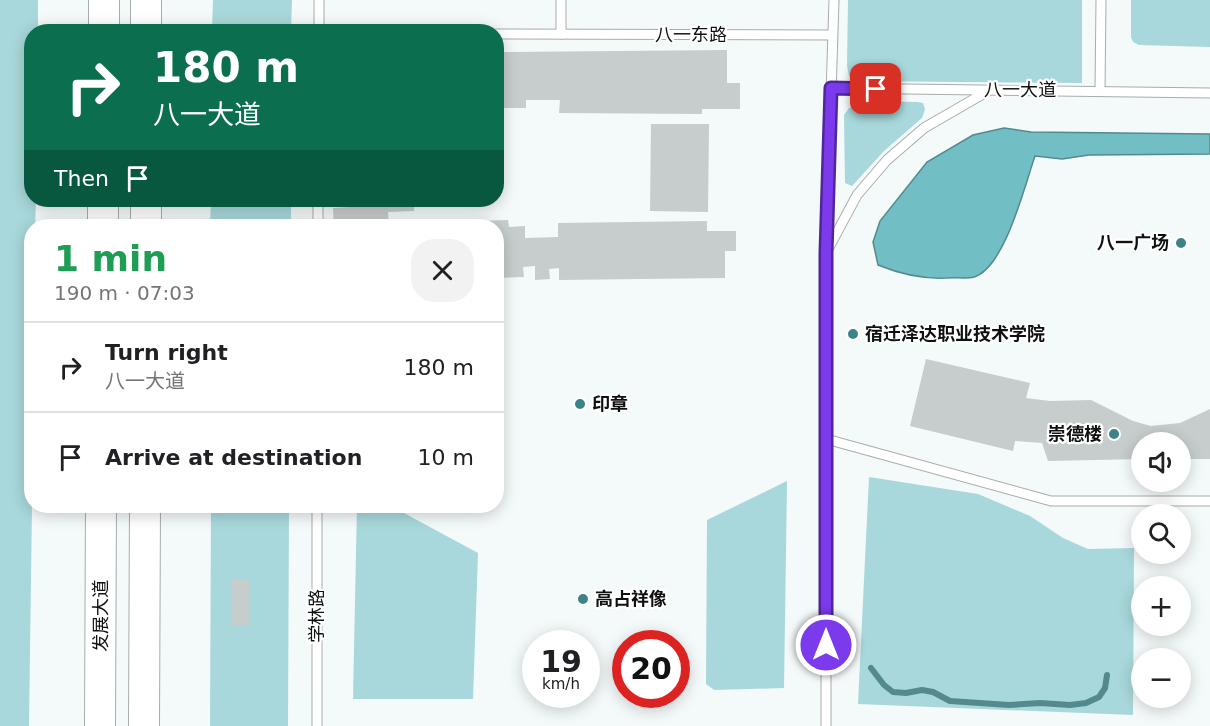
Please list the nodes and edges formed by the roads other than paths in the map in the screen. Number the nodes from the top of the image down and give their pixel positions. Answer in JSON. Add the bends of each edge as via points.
{"nodes":[{"id":1,"x":104,"y":0,"type":"edge"},
{"id":2,"x":146,"y":0,"type":"edge"},
{"id":3,"x":319,"y":0,"type":"edge"},
{"id":4,"x":561,"y":0,"type":"edge"},
{"id":5,"x":834,"y":0,"type":"edge"},
{"id":6,"x":1101,"y":0,"type":"edge"},
{"id":7,"x":104,"y":24,"type":"edge"},
{"id":8,"x":146,"y":24,"type":"edge"},
{"id":9,"x":319,"y":24,"type":"edge"},
{"id":10,"x":504,"y":34,"type":"edge"},
{"id":11,"x":561,"y":34,"type":"junction"},
{"id":12,"x":832,"y":35,"type":"junction"},
{"id":13,"x":831,"y":88,"type":"junction"},
{"id":14,"x":988,"y":90,"type":"junction"},
{"id":15,"x":1100,"y":91,"type":"junction"},
{"id":16,"x":1210,"y":93,"type":"edge"},
{"id":17,"x":826,"y":253,"type":"junction"},
{"id":18,"x":826,"y":439,"type":"junction"},
{"id":19,"x":1210,"y":501,"type":"edge"},
{"id":20,"x":101,"y":513,"type":"edge"},
{"id":21,"x":145,"y":513,"type":"edge"},
{"id":22,"x":317,"y":513,"type":"edge"},
{"id":23,"x":100,"y":726,"type":"edge"},
{"id":24,"x":144,"y":726,"type":"edge"},
{"id":25,"x":317,"y":726,"type":"edge"},
{"id":26,"x":826,"y":726,"type":"edge"}],
"edges":[{"from":1,"to":7,"type":"main road"},
{"from":2,"to":8,"type":"main road"},
{"from":3,"to":9,"type":"lane"},
{"from":4,"to":11,"type":"lane"},
{"from":5,"to":12,"type":"lane"},
{"from":6,"to":15,"type":"lane"},
{"from":10,"to":11,"type":"lane","name":"八一东路"},
{"from":11,"to":12,"type":"lane","name":"八一东路"},
{"from":12,"to":13,"type":"lane"},
{"from":13,"to":14,"type":"lane","name":"八一大道"},
{"from":13,"to":17,"type":"lane"},
{"from":14,"to":15,"type":"lane","name":"八一大道"},
{"from":14,"to":17,"type":"lane","via":[[924,128],[887,160],[857,195]]},
{"from":15,"to":16,"type":"lane","name":"八一大道"},
{"from":17,"to":18,"type":"lane"},
{"from":18,"to":19,"type":"lane","via":[[1051,501]]},
{"from":18,"to":26,"type":"lane"},
{"from":20,"to":23,"type":"main road","name":"发展大道"},
{"from":21,"to":24,"type":"main road"},
{"from":22,"to":25,"type":"lane","name":"学林路"}]}
